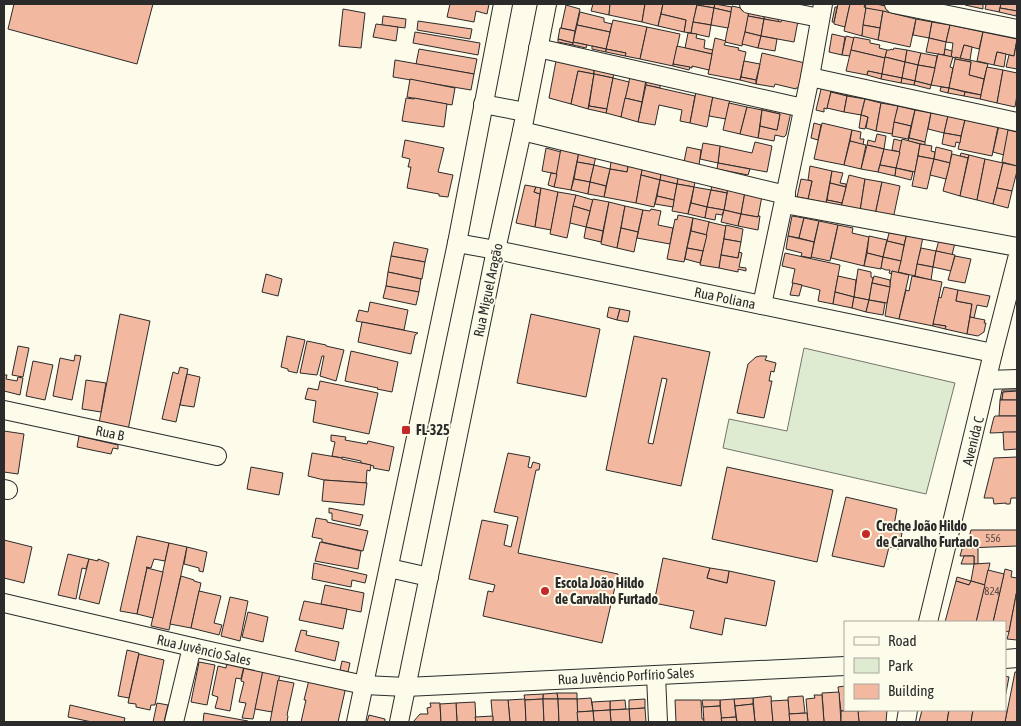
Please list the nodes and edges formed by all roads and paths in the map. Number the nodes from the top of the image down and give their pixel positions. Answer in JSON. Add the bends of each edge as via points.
{"nodes":[{"id":1,"x":503,"y":4,"type":"edge"},
{"id":2,"x":547,"y":4,"type":"edge"},
{"id":3,"x":749,"y":4,"type":"edge"},
{"id":4,"x":894,"y":4,"type":"edge"},
{"id":5,"x":822,"y":11,"type":"edge"},
{"id":6,"x":1017,"y":29,"type":"edge"},
{"id":7,"x":538,"y":48,"type":"junction"},
{"id":8,"x":810,"y":77,"type":"junction"},
{"id":9,"x":483,"y":104,"type":"junction"},
{"id":10,"x":803,"y":108,"type":"junction"},
{"id":11,"x":525,"y":112,"type":"junction"},
{"id":12,"x":1017,"y":122,"type":"edge"},
{"id":13,"x":522,"y":130,"type":"junction"},
{"id":14,"x":785,"y":200,"type":"junction"},
{"id":15,"x":457,"y":243,"type":"junction"},
{"id":16,"x":1017,"y":247,"type":"edge"},
{"id":17,"x":496,"y":250,"type":"junction"},
{"id":18,"x":1017,"y":260,"type":"edge"},
{"id":19,"x":762,"y":306,"type":"junction"},
{"id":20,"x":993,"y":354,"type":"junction"},
{"id":21,"x":1017,"y":379,"type":"edge"},
{"id":22,"x":988,"y":380,"type":"junction"},
{"id":23,"x":4,"y":410,"type":"edge"},
{"id":24,"x":217,"y":456,"type":"dead end"},
{"id":25,"x":389,"y":568,"type":"junction"},
{"id":26,"x":429,"y":577,"type":"junction"},
{"id":27,"x":4,"y":603,"type":"edge"},
{"id":28,"x":928,"y":621,"type":"edge"},
{"id":29,"x":192,"y":647,"type":"junction"},
{"id":30,"x":844,"y":666,"type":"edge"},
{"id":31,"x":656,"y":675,"type":"junction"},
{"id":32,"x":364,"y":685,"type":"junction"},
{"id":33,"x":406,"y":687,"type":"junction"},
{"id":34,"x":174,"y":722,"type":"edge"},
{"id":35,"x":356,"y":722,"type":"edge"},
{"id":36,"x":399,"y":722,"type":"edge"},
{"id":37,"x":658,"y":722,"type":"edge"}],
"edges":[{"from":1,"to":9,"type":"street"},
{"from":2,"to":7,"type":"street","name":"Rua Miguel Aragão"},
{"from":3,"to":5,"type":"street"},
{"from":4,"to":6,"type":"street"},
{"from":5,"to":8,"type":"street"},
{"from":7,"to":10,"type":"street"},
{"from":7,"to":11,"type":"street","name":"Rua Miguel Aragão"},
{"from":8,"to":10,"type":"street"},
{"from":8,"to":12,"type":"street"},
{"from":9,"to":11,"type":"street"},
{"from":9,"to":15,"type":"street"},
{"from":10,"to":14,"type":"street"},
{"from":11,"to":13,"type":"street","name":"Rua Miguel Aragão"},
{"from":13,"to":14,"type":"street"},
{"from":13,"to":17,"type":"street","name":"Rua Miguel Aragão"},
{"from":14,"to":16,"type":"street"},
{"from":14,"to":19,"type":"street"},
{"from":15,"to":17,"type":"street","name":"Rua Poliana"},
{"from":15,"to":25,"type":"street"},
{"from":17,"to":19,"type":"street","name":"Rua Poliana"},
{"from":17,"to":26,"type":"street","name":"Rua Miguel Aragão"},
{"from":18,"to":20,"type":"street","name":"Avenida C"},
{"from":19,"to":20,"type":"street","name":"Rua Poliana"},
{"from":20,"to":22,"type":"street","name":"Avenida C"},
{"from":21,"to":22,"type":"street"},
{"from":22,"to":28,"type":"street","name":"Avenida C"},
{"from":23,"to":24,"type":"street","name":"Rua B"},
{"from":25,"to":26,"type":"street"},
{"from":25,"to":32,"type":"street"},
{"from":26,"to":33,"type":"street","name":"Rua Miguel Aragão"},
{"from":27,"to":29,"type":"street","name":"Rua Juvêncio Sales"},
{"from":29,"to":32,"type":"street","name":"Rua Juvêncio Sales"},
{"from":29,"to":34,"type":"street"},
{"from":30,"to":31,"type":"street","name":"Rua Juvêncio Porfírio Sales"},
{"from":31,"to":33,"type":"street","name":"Rua Juvêncio Porfírio Sales"},
{"from":31,"to":37,"type":"street"},
{"from":32,"to":33,"type":"street","name":"Rua Juvêncio Sales"},
{"from":32,"to":35,"type":"street"},
{"from":33,"to":36,"type":"street","name":"Rua Miguel Aragão"}]}
